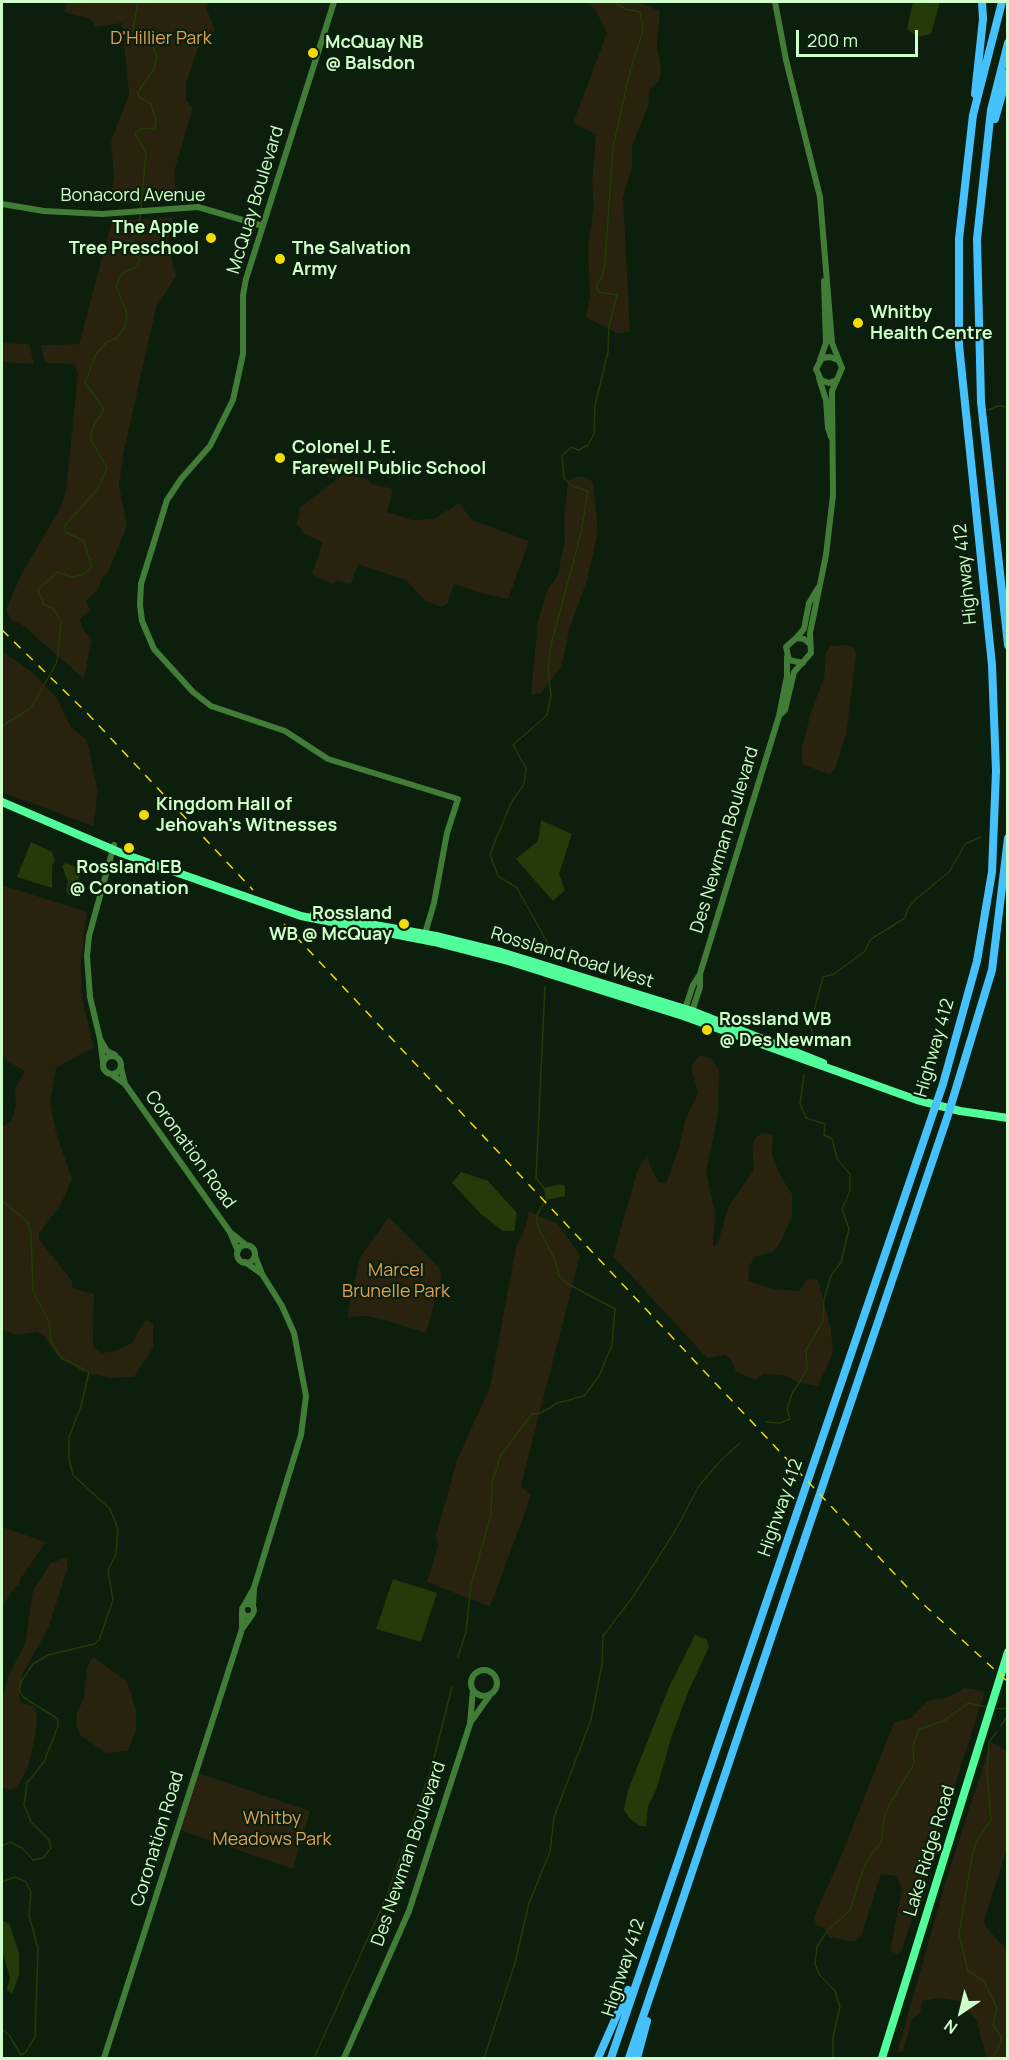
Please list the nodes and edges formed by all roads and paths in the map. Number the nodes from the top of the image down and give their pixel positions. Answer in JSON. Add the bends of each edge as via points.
{"nodes":[{"id":1,"x":334,"y":2,"type":"edge"},
{"id":2,"x":775,"y":2,"type":"edge"},
{"id":3,"x":982,"y":2,"type":"edge"},
{"id":4,"x":1002,"y":2,"type":"edge"},
{"id":5,"x":1008,"y":43,"type":"edge"},
{"id":6,"x":1008,"y":73,"type":"edge"},
{"id":7,"x":973,"y":115,"type":"junction"},
{"id":8,"x":987,"y":142,"type":"junction"},
{"id":9,"x":2,"y":204,"type":"edge"},
{"id":10,"x":263,"y":226,"type":"junction"},
{"id":11,"x":825,"y":269,"type":"junction"},
{"id":12,"x":820,"y":360,"type":"junction"},
{"id":13,"x":838,"y":360,"type":"junction"},
{"id":14,"x":819,"y":378,"type":"junction"},
{"id":15,"x":837,"y":379,"type":"junction"},
{"id":16,"x":831,"y":437,"type":"junction"},
{"id":17,"x":818,"y":588,"type":"junction"},
{"id":18,"x":796,"y":638,"type":"junction"},
{"id":19,"x":810,"y":645,"type":"junction"},
{"id":20,"x":1008,"y":645,"type":"edge"},
{"id":21,"x":787,"y":657,"type":"junction"},
{"id":22,"x":803,"y":663,"type":"junction"},
{"id":23,"x":780,"y":716,"type":"junction"},
{"id":24,"x":2,"y":802,"type":"edge"},
{"id":25,"x":1008,"y":838,"type":"edge"},
{"id":26,"x":114,"y":848,"type":"junction"},
{"id":27,"x":424,"y":937,"type":"junction"},
{"id":28,"x":688,"y":1013,"type":"junction"},
{"id":29,"x":100,"y":1039,"type":"junction"},
{"id":30,"x":116,"y":1056,"type":"junction"},
{"id":31,"x":103,"y":1062,"type":"junction"},
{"id":32,"x":122,"y":1066,"type":"junction"},
{"id":33,"x":110,"y":1074,"type":"junction"},
{"id":34,"x":125,"y":1084,"type":"junction"},
{"id":35,"x":1008,"y":1118,"type":"edge"},
{"id":36,"x":230,"y":1232,"type":"junction"},
{"id":37,"x":246,"y":1245,"type":"junction"},
{"id":38,"x":238,"y":1251,"type":"junction"},
{"id":39,"x":255,"y":1255,"type":"junction"},
{"id":40,"x":244,"y":1262,"type":"junction"},
{"id":41,"x":262,"y":1274,"type":"junction"},
{"id":42,"x":254,"y":1588,"type":"junction"},
{"id":43,"x":245,"y":1604,"type":"junction"},
{"id":44,"x":254,"y":1606,"type":"junction"},
{"id":45,"x":242,"y":1611,"type":"junction"},
{"id":46,"x":252,"y":1615,"type":"junction"},
{"id":47,"x":242,"y":1629,"type":"junction"},
{"id":48,"x":1008,"y":1652,"type":"edge"},
{"id":49,"x":473,"y":1690,"type":"junction"},
{"id":50,"x":492,"y":1693,"type":"junction"},
{"id":51,"x":470,"y":1724,"type":"junction"},
{"id":52,"x":672,"y":1930,"type":"junction"},
{"id":53,"x":644,"y":1958,"type":"junction"},
{"id":54,"x":104,"y":2058,"type":"edge"},
{"id":55,"x":344,"y":2058,"type":"edge"},
{"id":56,"x":598,"y":2058,"type":"edge"},
{"id":57,"x":611,"y":2058,"type":"edge"},
{"id":58,"x":630,"y":2058,"type":"edge"},
{"id":59,"x":637,"y":2058,"type":"edge"},
{"id":60,"x":882,"y":2058,"type":"edge"}],
"edges":[{"from":1,"to":10,"type":"street","name":"McQuay Boulevard"},
{"from":2,"to":11,"type":"street","via":[[820,197]]},
{"from":3,"to":7,"type":"highway"},
{"from":4,"to":7,"type":"highway","name":"Highway 412"},
{"from":5,"to":8,"type":"highway","name":"Highway 412"},
{"from":6,"to":8,"type":"highway"},
{"from":7,"to":53,"type":"highway","name":"Highway 412","via":[[959,239],[958,323],[992,665],[996,771],[992,872],[977,961],[939,1096]]},
{"from":8,"to":20,"type":"highway","name":"Highway 412","via":[[977,239],[977,324],[983,422]]},
{"from":9,"to":10,"type":"street","name":"Bonacord Avenue","via":[[76,213],[198,207]]},
{"from":10,"to":27,"type":"street","name":"McQuay Boulevard","via":[[243,295],[243,354],[233,400],[210,447],[167,500],[141,584],[142,621],[154,649],[211,706],[285,731],[328,759],[458,799]]},
{"from":11,"to":12,"type":"street","via":[[826,343]]},
{"from":11,"to":13,"type":"street","via":[[832,343]]},
{"from":12,"to":13,"type":"street"},
{"from":12,"to":14,"type":"street","via":[[816,369]]},
{"from":13,"to":15,"type":"street","via":[[842,372]]},
{"from":14,"to":15,"type":"street","via":[[830,382]]},
{"from":14,"to":16,"type":"street"},
{"from":15,"to":16,"type":"street","via":[[832,391]]},
{"from":16,"to":17,"type":"street","via":[[833,495]]},
{"from":17,"to":18,"type":"street","via":[[809,603],[804,629]]},
{"from":17,"to":19,"type":"street"},
{"from":18,"to":19,"type":"street"},
{"from":18,"to":21,"type":"street","via":[[787,645]]},
{"from":19,"to":22,"type":"street","via":[[810,657]]},
{"from":21,"to":22,"type":"street","via":[[794,663]]},
{"from":21,"to":23,"type":"street","name":"Des Newman Boulevard"},
{"from":22,"to":23,"type":"street","name":"Des Newman Boulevard","via":[[794,672]]},
{"from":23,"to":28,"type":"street","name":"Des Newman Boulevard","via":[[700,974],[693,985]]},
{"from":24,"to":26,"type":"main road","name":"Rossland Road West"},
{"from":25,"to":52,"type":"highway","name":"Highway 412","via":[[992,970],[952,1104]]},
{"from":26,"to":27,"type":"main road","name":"Rossland Road West","via":[[205,884],[326,922]]},
{"from":26,"to":29,"type":"street","via":[[87,956],[90,997]]},
{"from":27,"to":28,"type":"main road","name":"Rossland Road West"},
{"from":28,"to":35,"type":"main road","name":"Rossland Road West","via":[[917,1100]]},
{"from":29,"to":30,"type":"street","via":[[107,1051]]},
{"from":29,"to":31,"type":"street"},
{"from":30,"to":31,"type":"street"},
{"from":30,"to":32,"type":"street"},
{"from":31,"to":33,"type":"street","via":[[103,1068]]},
{"from":32,"to":33,"type":"street"},
{"from":32,"to":34,"type":"street","name":"Coronation Road"},
{"from":33,"to":34,"type":"street","name":"Coronation Road"},
{"from":34,"to":36,"type":"street","name":"Coronation Road"},
{"from":36,"to":37,"type":"street","name":"Coronation Road"},
{"from":36,"to":38,"type":"street","name":"Coronation Road"},
{"from":37,"to":38,"type":"street"},
{"from":37,"to":39,"type":"street","via":[[252,1247]]},
{"from":38,"to":40,"type":"street"},
{"from":39,"to":40,"type":"street"},
{"from":39,"to":41,"type":"street"},
{"from":40,"to":41,"type":"street"},
{"from":41,"to":42,"type":"street","via":[[294,1333],[306,1396],[301,1435]]},
{"from":42,"to":43,"type":"street"},
{"from":42,"to":44,"type":"street"},
{"from":43,"to":44,"type":"street"},
{"from":43,"to":45,"type":"street"},
{"from":44,"to":46,"type":"street"},
{"from":45,"to":46,"type":"street","via":[[246,1616]]},
{"from":45,"to":47,"type":"street","name":"Coronation Road"},
{"from":46,"to":47,"type":"street","name":"Coronation Road"},
{"from":47,"to":54,"type":"street","name":"Coronation Road"},
{"from":48,"to":60,"type":"main road","name":"Lake Ridge Road"},
{"from":49,"to":50,"type":"street","via":[[480,1696]]},
{"from":49,"to":50,"type":"street","via":[[471,1678],[485,1670],[496,1681]]},
{"from":49,"to":51,"type":"street","name":"Des Newman Boulevard"},
{"from":50,"to":51,"type":"street","name":"Des Newman Boulevard"},
{"from":51,"to":55,"type":"street","name":"Des Newman Boulevard","via":[[409,1911]]},
{"from":52,"to":58,"type":"highway","name":"Highway 412"},
{"from":52,"to":59,"type":"highway"},
{"from":53,"to":56,"type":"highway"},
{"from":53,"to":57,"type":"highway","name":"Highway 412"}]}
